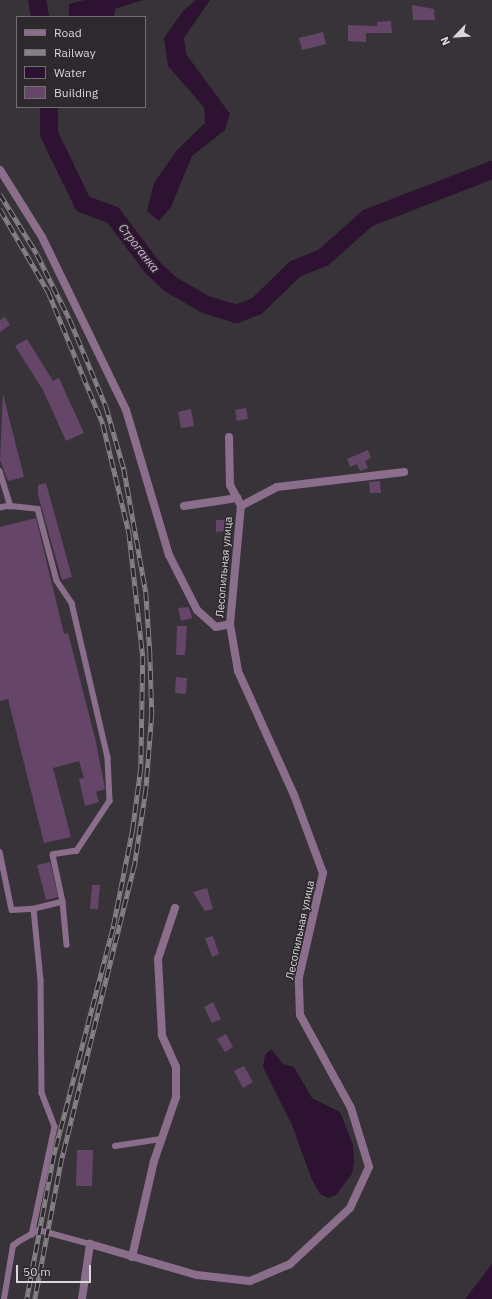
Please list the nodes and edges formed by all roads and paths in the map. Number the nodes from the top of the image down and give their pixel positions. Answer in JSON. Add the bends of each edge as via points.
{"nodes":[{"id":1,"x":0,"y":170,"type":"edge"},
{"id":2,"x":229,"y":438,"type":"dead end"},
{"id":3,"x":0,"y":471,"type":"edge"},
{"id":4,"x":404,"y":472,"type":"dead end"},
{"id":5,"x":237,"y":498,"type":"junction"},
{"id":6,"x":11,"y":506,"type":"junction"},
{"id":7,"x":184,"y":506,"type":"dead end"},
{"id":8,"x":241,"y":506,"type":"junction"},
{"id":9,"x":0,"y":508,"type":"edge"},
{"id":10,"x":230,"y":624,"type":"junction"},
{"id":11,"x":0,"y":852,"type":"edge"},
{"id":12,"x":63,"y":902,"type":"junction"},
{"id":13,"x":175,"y":908,"type":"dead end"},
{"id":14,"x":34,"y":909,"type":"junction"},
{"id":15,"x":67,"y":945,"type":"dead end"},
{"id":16,"x":162,"y":1139,"type":"junction"},
{"id":17,"x":115,"y":1146,"type":"dead end"},
{"id":18,"x":32,"y":1235,"type":"junction"},
{"id":19,"x":90,"y":1244,"type":"junction"},
{"id":20,"x":132,"y":1257,"type":"junction"},
{"id":21,"x":4,"y":1299,"type":"edge"},
{"id":22,"x":82,"y":1299,"type":"edge"}],
"edges":[{"from":1,"to":10,"type":"street","via":[[42,237],[126,410],[169,555],[196,610],[216,626]]},
{"from":2,"to":5,"type":"street","via":[[230,485]]},
{"from":3,"to":6,"type":"lane"},
{"from":4,"to":8,"type":"street","name":"Лесопильная улица","via":[[276,487]]},
{"from":5,"to":7,"type":"street"},
{"from":5,"to":8,"type":"street"},
{"from":6,"to":9,"type":"lane"},
{"from":6,"to":12,"type":"lane","via":[[38,509],[57,581],[72,603],[108,758],[110,801],[77,851],[53,856]]},
{"from":8,"to":10,"type":"street","name":"Лесопильная улица"},
{"from":10,"to":20,"type":"street","name":"Лесопильная улица","via":[[238,671],[294,795],[323,873],[299,977],[300,1015],[351,1108],[369,1167],[350,1208],[290,1264],[250,1281],[197,1275]]},
{"from":11,"to":14,"type":"lane","via":[[12,910]]},
{"from":12,"to":14,"type":"lane"},
{"from":12,"to":15,"type":"lane"},
{"from":13,"to":16,"type":"street","via":[[158,960],[162,1035],[176,1067],[176,1098]]},
{"from":14,"to":18,"type":"lane","via":[[42,980],[42,1093],[54,1127]]},
{"from":16,"to":17,"type":"lane"},
{"from":16,"to":20,"type":"street"},
{"from":18,"to":19,"type":"lane","via":[[46,1231]]},
{"from":18,"to":21,"type":"lane","via":[[13,1246]]},
{"from":19,"to":20,"type":"street","name":"Лесопильная улица"},
{"from":19,"to":22,"type":"street"}]}
